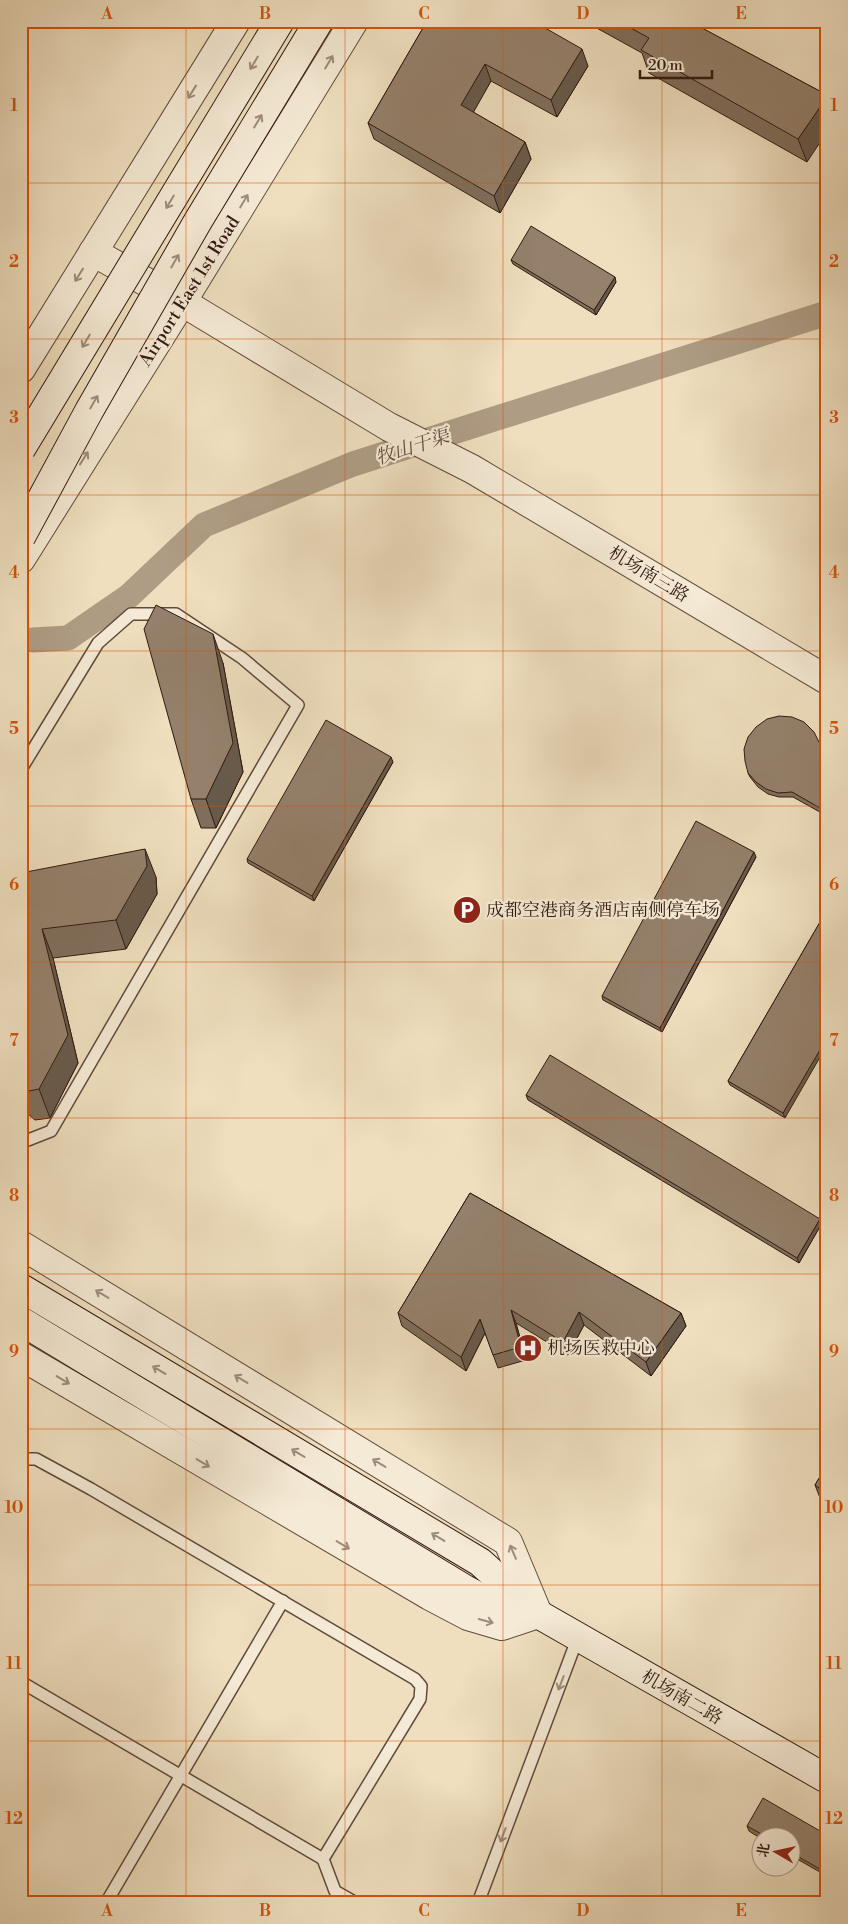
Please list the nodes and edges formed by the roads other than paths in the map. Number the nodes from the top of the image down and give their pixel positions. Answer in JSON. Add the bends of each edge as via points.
{"nodes":[{"id":1,"x":236,"y":21,"type":"edge"},
{"id":2,"x":280,"y":21,"type":"edge"},
{"id":3,"x":319,"y":21,"type":"edge"},
{"id":4,"x":354,"y":21,"type":"edge"},
{"id":5,"x":93,"y":252,"type":"junction"},
{"id":6,"x":182,"y":302,"type":"junction"},
{"id":7,"x":26,"y":351,"type":"edge"},
{"id":8,"x":63,"y":380,"type":"junction"},
{"id":9,"x":21,"y":449,"type":"edge"},
{"id":10,"x":21,"y":465,"type":"edge"},
{"id":11,"x":21,"y":537,"type":"edge"},
{"id":12,"x":21,"y":559,"type":"edge"},
{"id":13,"x":827,"y":680,"type":"edge"},
{"id":14,"x":22,"y":766,"type":"edge"},
{"id":15,"x":21,"y":1141,"type":"edge"},
{"id":16,"x":21,"y":1245,"type":"edge"},
{"id":17,"x":21,"y":1288,"type":"edge"},
{"id":18,"x":21,"y":1321,"type":"edge"},
{"id":19,"x":21,"y":1356,"type":"edge"},
{"id":20,"x":21,"y":1462,"type":"edge"},
{"id":21,"x":283,"y":1601,"type":"junction"},
{"id":22,"x":538,"y":1614,"type":"junction"},
{"id":23,"x":578,"y":1638,"type":"junction"},
{"id":24,"x":21,"y":1682,"type":"edge"},
{"id":25,"x":180,"y":1776,"type":"junction"},
{"id":26,"x":827,"y":1779,"type":"edge"},
{"id":27,"x":323,"y":1859,"type":"junction"},
{"id":28,"x":106,"y":1903,"type":"edge"},
{"id":29,"x":356,"y":1903,"type":"edge"},
{"id":30,"x":478,"y":1903,"type":"edge"}],
"edges":[{"from":1,"to":5,"type":"street","one_way":true},
{"from":2,"to":8,"type":"street","one_way":true,"bridge":true},
{"from":11,"to":3,"type":"street","one_way":true,"bridge":true,"via":[[193,229]]},
{"from":6,"to":4,"type":"street","name":"Airport East 1st Road","one_way":true},
{"from":5,"to":6,"type":"street","name":"机场南三路"},
{"from":5,"to":7,"type":"street","one_way":true},
{"from":12,"to":6,"type":"street","name":"Airport East 1st Road","one_way":true},
{"from":6,"to":13,"type":"street","name":"机场南三路","via":[[389,427],[472,469]]},
{"from":8,"to":9,"type":"street","bridge":true},
{"from":8,"to":10,"type":"street","bridge":true},
{"from":14,"to":15,"type":"lane","via":[[98,643],[131,614],[176,614],[242,658],[298,705],[50,1131]]},
{"from":22,"to":16,"type":"street","one_way":true,"via":[[508,1542]]},
{"from":22,"to":17,"type":"street","one_way":true,"via":[[480,1562]]},
{"from":18,"to":22,"type":"street","via":[[465,1589],[487,1601]]},
{"from":19,"to":22,"type":"street","one_way":true,"via":[[468,1616],[502,1626]]},
{"from":20,"to":21,"type":"lane","via":[[36,1459]]},
{"from":21,"to":25,"type":"lane"},
{"from":21,"to":27,"type":"lane","via":[[415,1679],[421,1686],[420,1699]]},
{"from":22,"to":23,"type":"street","name":"机场南二路"},
{"from":23,"to":26,"type":"street","name":"机场南二路"},
{"from":23,"to":30,"type":"lane","one_way":true},
{"from":24,"to":25,"type":"lane"},
{"from":25,"to":27,"type":"lane"},
{"from":25,"to":28,"type":"lane"},
{"from":27,"to":29,"type":"lane","via":[[335,1891]]}]}
